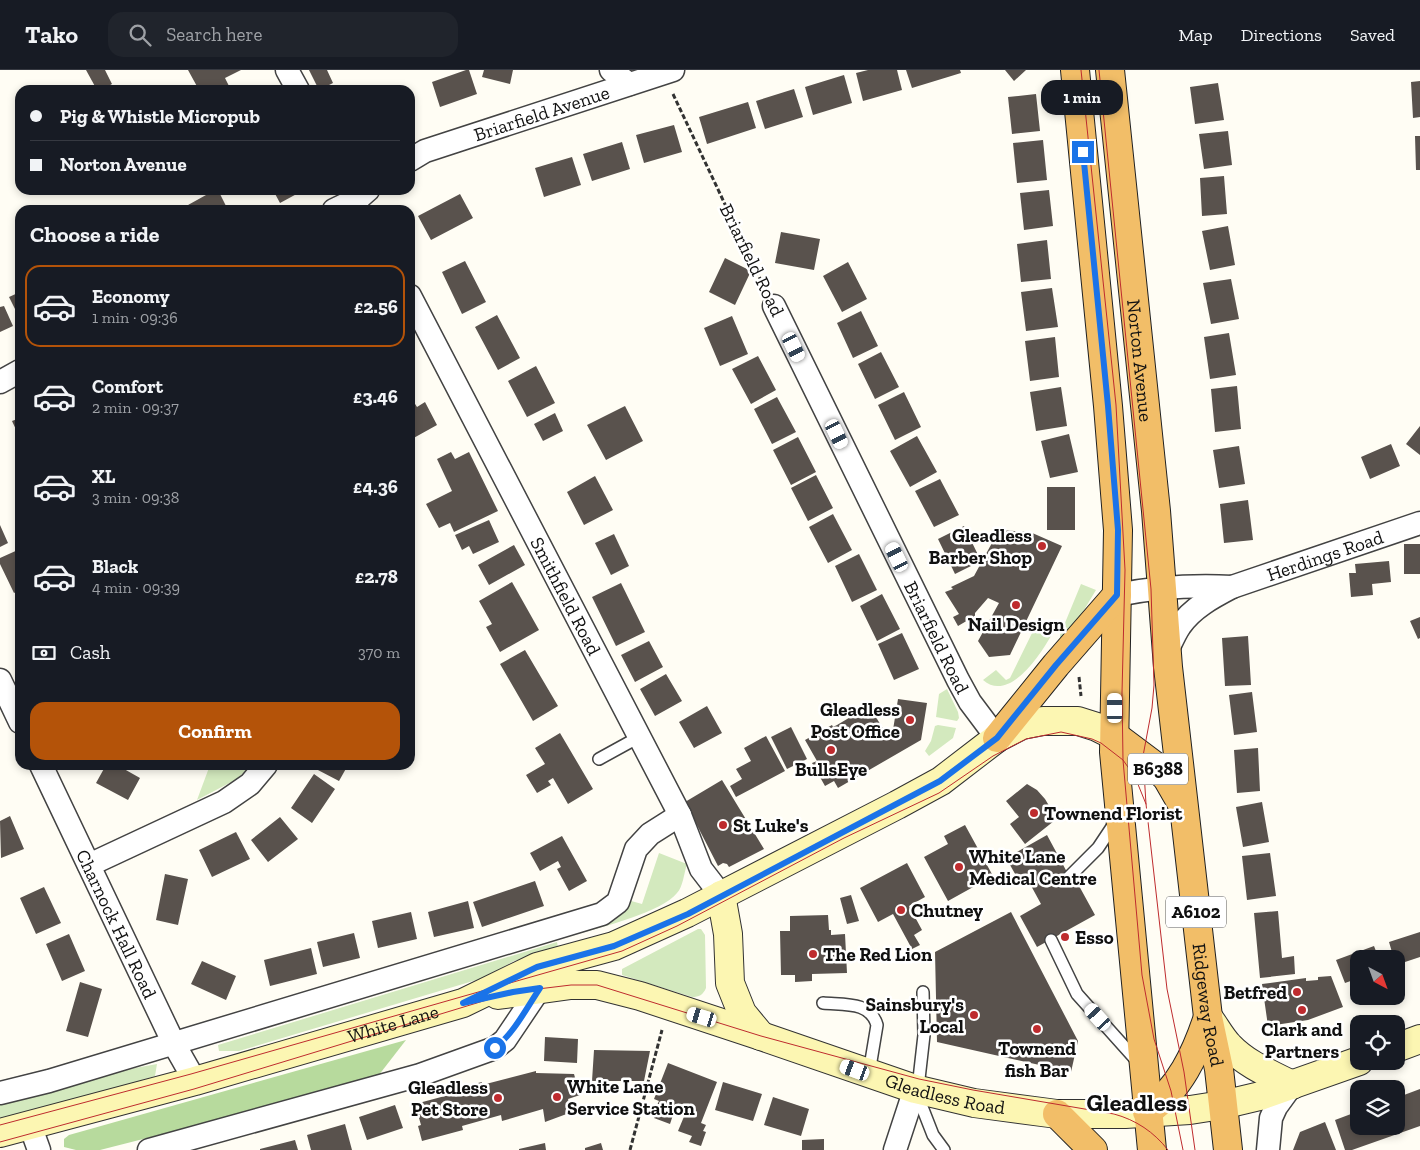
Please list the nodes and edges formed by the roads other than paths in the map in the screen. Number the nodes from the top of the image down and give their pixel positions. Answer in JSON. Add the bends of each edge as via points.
{"nodes":[{"id":1,"x":287,"y":70,"type":"edge"},
{"id":2,"x":611,"y":70,"type":"edge"},
{"id":3,"x":1075,"y":70,"type":"edge"},
{"id":4,"x":1110,"y":70,"type":"edge"},
{"id":5,"x":668,"y":71,"type":"edge"},
{"id":6,"x":629,"y":84,"type":"junction"},
{"id":7,"x":295,"y":85,"type":"edge"},
{"id":8,"x":415,"y":157,"type":"edge"},
{"id":9,"x":362,"y":197,"type":"edge"},
{"id":10,"x":345,"y":205,"type":"edge"},
{"id":11,"x":415,"y":306,"type":"edge"},
{"id":12,"x":774,"y":306,"type":"road end"},
{"id":13,"x":15,"y":374,"type":"edge"},
{"id":14,"x":0,"y":382,"type":"edge"},
{"id":15,"x":1420,"y":523,"type":"edge"},
{"id":16,"x":1232,"y":587,"type":"junction"},
{"id":17,"x":1162,"y":589,"type":"junction"},
{"id":18,"x":1117,"y":595,"type":"junction"},
{"id":19,"x":1167,"y":651,"type":"junction"},
{"id":20,"x":0,"y":680,"type":"edge"},
{"id":21,"x":10,"y":712,"type":"edge"},
{"id":22,"x":1115,"y":736,"type":"junction"},
{"id":23,"x":639,"y":737,"type":"junction"},
{"id":24,"x":997,"y":738,"type":"junction"},
{"id":25,"x":599,"y":759,"type":"dead end"},
{"id":26,"x":43,"y":770,"type":"edge"},
{"id":27,"x":262,"y":770,"type":"edge"},
{"id":28,"x":1184,"y":807,"type":"junction"},
{"id":29,"x":680,"y":816,"type":"junction"},
{"id":30,"x":1119,"y":816,"type":"junction"},
{"id":31,"x":90,"y":865,"type":"junction"},
{"id":32,"x":1069,"y":877,"type":"dead end"},
{"id":33,"x":721,"y":895,"type":"junction"},
{"id":34,"x":1051,"y":940,"type":"dead end"},
{"id":35,"x":540,"y":988,"type":"junction"},
{"id":36,"x":923,"y":992,"type":"dead end"},
{"id":37,"x":463,"y":1003,"type":"junction"},
{"id":38,"x":823,"y":1003,"type":"dead end"},
{"id":39,"x":1208,"y":1017,"type":"junction"},
{"id":40,"x":761,"y":1036,"type":"junction"},
{"id":41,"x":1420,"y":1039,"type":"edge"},
{"id":42,"x":174,"y":1044,"type":"junction"},
{"id":43,"x":1405,"y":1045,"type":"edge"},
{"id":44,"x":1350,"y":1064,"type":"edge"},
{"id":45,"x":1142,"y":1067,"type":"junction"},
{"id":46,"x":868,"y":1073,"type":"junction"},
{"id":47,"x":195,"y":1081,"type":"junction"},
{"id":48,"x":1292,"y":1085,"type":"junction"},
{"id":49,"x":915,"y":1089,"type":"junction"},
{"id":50,"x":0,"y":1093,"type":"edge"},
{"id":51,"x":1222,"y":1104,"type":"junction"},
{"id":52,"x":1147,"y":1112,"type":"junction"},
{"id":53,"x":1057,"y":1114,"type":"junction"},
{"id":54,"x":0,"y":1133,"type":"edge"},
{"id":55,"x":35,"y":1137,"type":"edge"},
{"id":56,"x":149,"y":1150,"type":"edge"},
{"id":57,"x":895,"y":1150,"type":"edge"},
{"id":58,"x":944,"y":1150,"type":"edge"},
{"id":59,"x":1093,"y":1150,"type":"edge"},
{"id":60,"x":1152,"y":1150,"type":"edge"},
{"id":61,"x":1228,"y":1150,"type":"edge"},
{"id":62,"x":1268,"y":1150,"type":"edge"}],
"edges":[{"from":1,"to":7,"type":"street"},
{"from":2,"to":6,"type":"street"},
{"from":3,"to":18,"type":"highway","name":"Norton Avenue","via":[[1118,530]]},
{"from":4,"to":17,"type":"highway","name":"Norton Avenue","number":"A6102"},
{"from":5,"to":6,"type":"street","name":"Briarfield Avenue"},
{"from":6,"to":8,"type":"street","name":"Briarfield Avenue"},
{"from":9,"to":10,"type":"street"},
{"from":11,"to":23,"type":"street","name":"Smithfield Road"},
{"from":12,"to":24,"type":"street","name":"Briarfield Road","via":[[958,680]]},
{"from":13,"to":14,"type":"street"},
{"from":15,"to":16,"type":"street","name":"Herdings Road"},
{"from":16,"to":17,"type":"street","name":"Herdings Road"},
{"from":16,"to":19,"type":"street","name":"Herdings Road","via":[[1190,614]]},
{"from":17,"to":18,"type":"street","name":"Herdings Road"},
{"from":17,"to":19,"type":"highway","name":"Norton Avenue","number":"A6102"},
{"from":18,"to":22,"type":"highway","name":"Norton Avenue"},
{"from":18,"to":24,"type":"highway","number":"B6388"},
{"from":19,"to":28,"type":"highway","name":"Ridgeway Road","number":"A6102"},
{"from":20,"to":21,"type":"street"},
{"from":22,"to":24,"type":"main road","name":"White Lane","number":"B6388","via":[[1088,724],[1065,720],[1022,725]]},
{"from":22,"to":28,"type":"highway","number":"B6388","via":[[1167,778]]},
{"from":22,"to":30,"type":"highway"},
{"from":23,"to":25,"type":"lane"},
{"from":23,"to":29,"type":"street","name":"Smithfield Road"},
{"from":24,"to":33,"type":"main road","name":"White Lane","number":"B6388","via":[[940,781]]},
{"from":26,"to":31,"type":"street","name":"Charnock Hall Road"},
{"from":27,"to":31,"type":"street","via":[[250,784],[224,802]]},
{"from":28,"to":39,"type":"highway","name":"Ridgeway Road","number":"A6102"},
{"from":29,"to":33,"type":"street","name":"Smithfield Road","via":[[701,869]]},
{"from":29,"to":42,"type":"street","via":[[650,834],[636,849],[618,902],[602,914]]},
{"from":30,"to":32,"type":"lane","via":[[1098,848]]},
{"from":30,"to":45,"type":"highway"},
{"from":31,"to":42,"type":"street","name":"Charnock Hall Road"},
{"from":33,"to":37,"type":"main road","name":"White Lane","number":"B6388","via":[[688,914],[614,946],[537,967]]},
{"from":33,"to":40,"type":"main road","via":[[728,934],[730,983],[742,1013]]},
{"from":34,"to":45,"type":"lane","via":[[1077,994]]},
{"from":35,"to":37,"type":"main road","name":"Gleadless Road"},
{"from":35,"to":40,"type":"main road","name":"Gleadless Road","via":[[597,985]]},
{"from":35,"to":56,"type":"street","via":[[510,1034],[495,1048],[420,1075]]},
{"from":36,"to":49,"type":"lane","via":[[924,1035]]},
{"from":37,"to":47,"type":"main road","name":"White Lane"},
{"from":38,"to":46,"type":"lane","via":[[864,1007],[874,1017],[877,1025]]},
{"from":39,"to":48,"type":"main road","via":[[1239,1056]]},
{"from":39,"to":51,"type":"highway","name":"Ridgeway Road","number":"A6102","via":[[1219,1069]]},
{"from":39,"to":52,"type":"highway","via":[[1198,1049],[1184,1072],[1160,1103]]},
{"from":40,"to":46,"type":"main road","name":"Gleadless Road"},
{"from":41,"to":43,"type":"main road"},
{"from":42,"to":47,"type":"street","name":"Charnock Hall Road"},
{"from":42,"to":50,"type":"street"},
{"from":44,"to":48,"type":"main road","name":"Gleadless Road"},
{"from":45,"to":52,"type":"highway"},
{"from":46,"to":49,"type":"main road","name":"Gleadless Road"},
{"from":47,"to":55,"type":"main road","name":"White Lane"},
{"from":48,"to":51,"type":"main road","name":"Gleadless Road"},
{"from":48,"to":62,"type":"street","via":[[1271,1118]]},
{"from":49,"to":53,"type":"main road","name":"Gleadless Road","via":[[974,1102]]},
{"from":49,"to":57,"type":"street"},
{"from":49,"to":58,"type":"lane","via":[[933,1135]]},
{"from":51,"to":52,"type":"main road","name":"Gleadless Road"},
{"from":51,"to":61,"type":"highway","name":"Ridgeway Road","number":"A6102"},
{"from":52,"to":53,"type":"main road","name":"Gleadless Road"},
{"from":52,"to":60,"type":"highway"},
{"from":53,"to":59,"type":"highway"},
{"from":54,"to":55,"type":"main road","name":"White Lane"}]}
